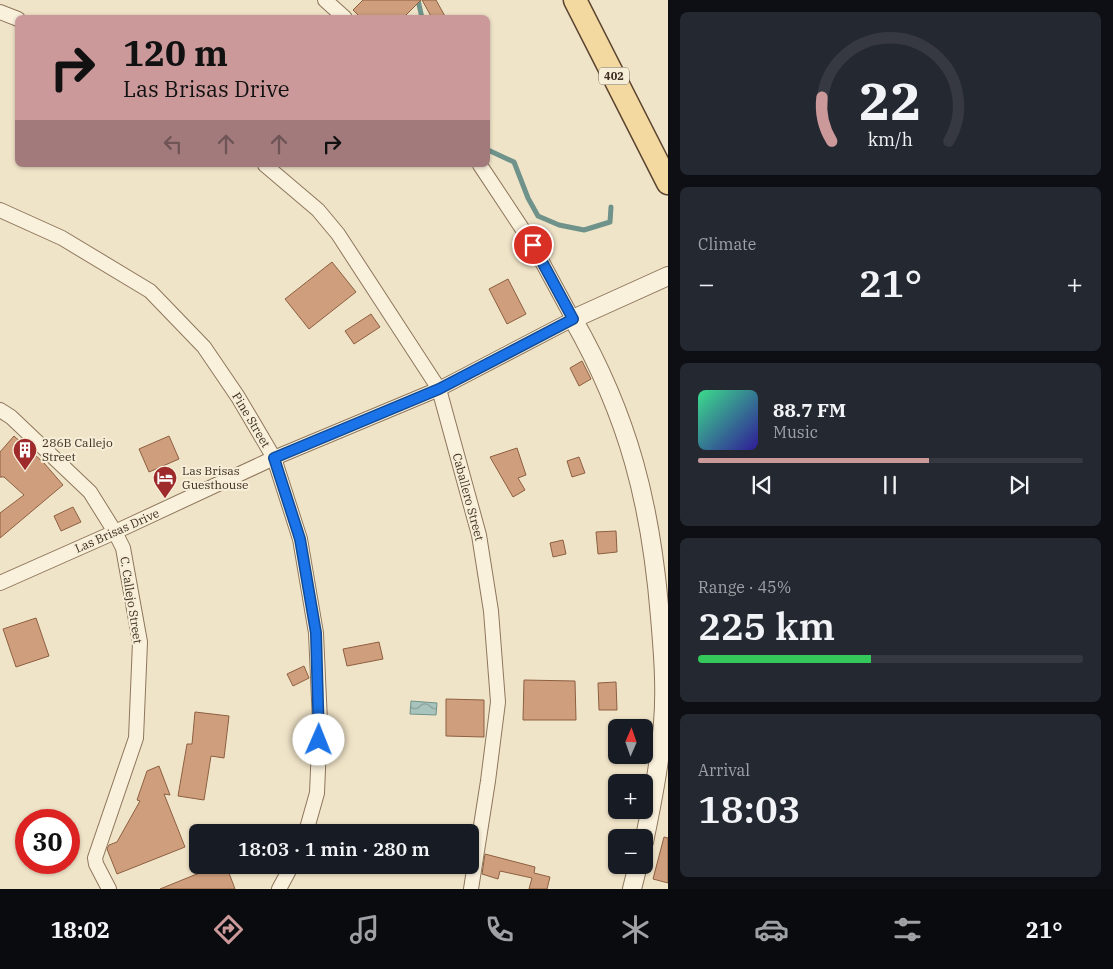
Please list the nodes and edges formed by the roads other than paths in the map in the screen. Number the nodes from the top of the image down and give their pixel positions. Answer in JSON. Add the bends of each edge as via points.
{"nodes":[{"id":1,"x":325,"y":0,"type":"edge"},
{"id":2,"x":575,"y":0,"type":"edge"},
{"id":3,"x":0,"y":12,"type":"edge"},
{"id":4,"x":342,"y":15,"type":"edge"},
{"id":5,"x":15,"y":18,"type":"edge"},
{"id":6,"x":268,"y":167,"type":"edge"},
{"id":7,"x":481,"y":167,"type":"edge"},
{"id":8,"x":668,"y":183,"type":"edge"},
{"id":9,"x":0,"y":210,"type":"edge"},
{"id":10,"x":668,"y":276,"type":"edge"},
{"id":11,"x":573,"y":319,"type":"junction"},
{"id":12,"x":439,"y":389,"type":"junction"},
{"id":13,"x":0,"y":410,"type":"edge"},
{"id":14,"x":274,"y":458,"type":"junction"},
{"id":15,"x":115,"y":532,"type":"junction"},
{"id":16,"x":0,"y":583,"type":"edge"},
{"id":17,"x":308,"y":824,"type":"edge"},
{"id":18,"x":646,"y":829,"type":"edge"},
{"id":19,"x":287,"y":874,"type":"edge"},
{"id":20,"x":636,"y":874,"type":"edge"},
{"id":21,"x":474,"y":888,"type":"edge"},
{"id":22,"x":109,"y":889,"type":"edge"},
{"id":23,"x":279,"y":889,"type":"edge"},
{"id":24,"x":632,"y":889,"type":"edge"}],
"edges":[{"from":1,"to":4,"type":"street"},
{"from":2,"to":8,"type":"main road","number":"402"},
{"from":3,"to":5,"type":"street"},
{"from":6,"to":12,"type":"street","name":"Caballero Street","via":[[318,210],[338,234]]},
{"from":7,"to":11,"type":"street","via":[[533,245]]},
{"from":9,"to":14,"type":"street","name":"Pine Street","via":[[62,238],[150,291],[204,347]]},
{"from":10,"to":11,"type":"street","name":"Las Brisas Drive"},
{"from":11,"to":12,"type":"street","name":"Las Brisas Drive"},
{"from":11,"to":18,"type":"street","via":[[600,368],[620,415],[636,466],[653,546],[662,636],[664,702],[661,746]]},
{"from":12,"to":14,"type":"street","name":"Las Brisas Drive"},
{"from":12,"to":21,"type":"street","name":"Caballero Street","via":[[479,534],[491,611],[498,702]]},
{"from":13,"to":15,"type":"street","name":"C. Callejo Street","via":[[11,416],[90,492]]},
{"from":14,"to":15,"type":"street","name":"Las Brisas Drive"},
{"from":14,"to":17,"type":"street","name":"Pine Street","via":[[300,539],[316,633],[320,722],[317,794]]},
{"from":15,"to":16,"type":"street","name":"Las Brisas Drive"},
{"from":15,"to":22,"type":"street","name":"C. Callejo Street","via":[[123,548],[140,642],[136,738],[95,858]]},
{"from":19,"to":23,"type":"street"},
{"from":20,"to":24,"type":"street"}]}
